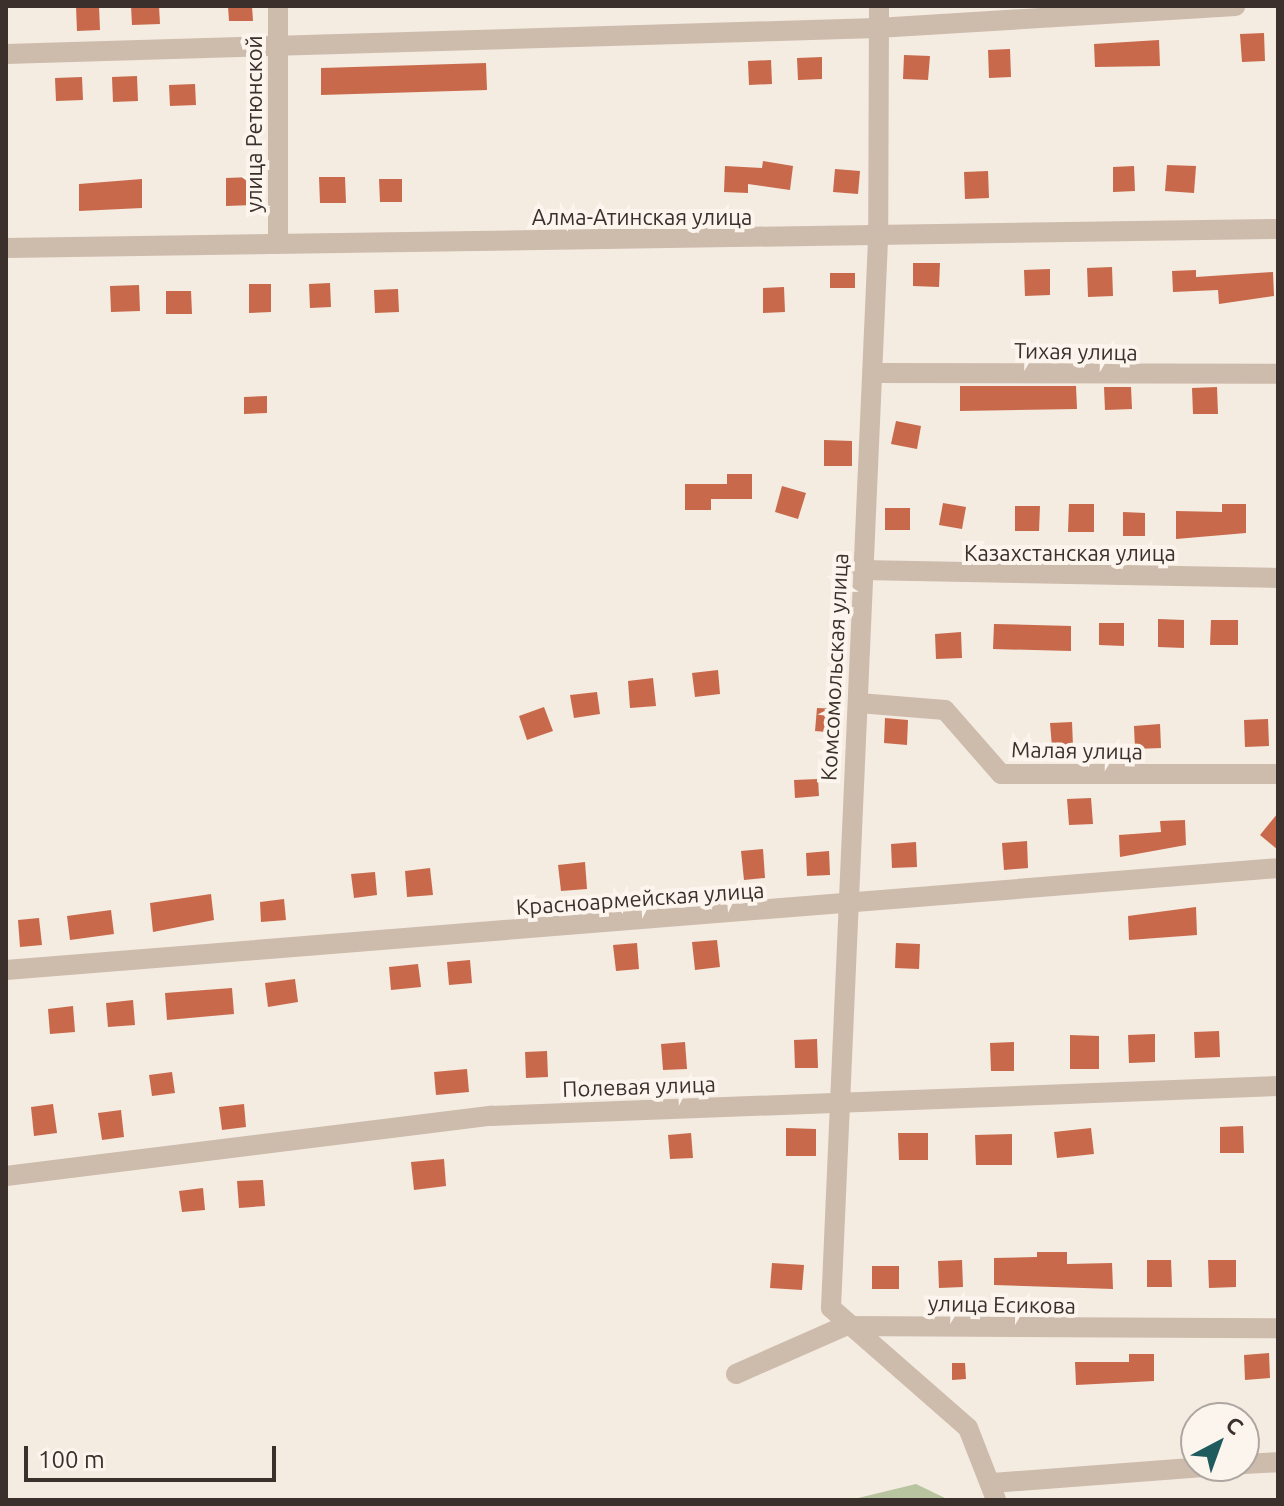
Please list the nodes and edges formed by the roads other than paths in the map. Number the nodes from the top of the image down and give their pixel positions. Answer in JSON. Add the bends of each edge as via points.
{"nodes":[{"id":1,"x":278,"y":6,"type":"edge"},
{"id":2,"x":879,"y":6,"type":"edge"},
{"id":3,"x":1235,"y":6,"type":"edge"},
{"id":4,"x":877,"y":28,"type":"junction"},
{"id":5,"x":277,"y":45,"type":"junction"},
{"id":6,"x":6,"y":54,"type":"edge"},
{"id":7,"x":1278,"y":229,"type":"edge"},
{"id":8,"x":878,"y":240,"type":"junction"},
{"id":9,"x":278,"y":243,"type":"junction"},
{"id":10,"x":6,"y":248,"type":"edge"},
{"id":11,"x":873,"y":373,"type":"junction"},
{"id":12,"x":1278,"y":374,"type":"edge"},
{"id":13,"x":862,"y":570,"type":"junction"},
{"id":14,"x":1278,"y":578,"type":"edge"},
{"id":15,"x":859,"y":703,"type":"junction"},
{"id":16,"x":1278,"y":774,"type":"edge"},
{"id":17,"x":1278,"y":868,"type":"edge"},
{"id":18,"x":844,"y":907,"type":"junction"},
{"id":19,"x":6,"y":970,"type":"edge"},
{"id":20,"x":1278,"y":1086,"type":"edge"},
{"id":21,"x":838,"y":1102,"type":"junction"},
{"id":22,"x":6,"y":1176,"type":"edge"},
{"id":23,"x":845,"y":1326,"type":"junction"},
{"id":24,"x":1278,"y":1328,"type":"edge"},
{"id":25,"x":736,"y":1374,"type":"dead end"},
{"id":26,"x":1180,"y":1471,"type":"edge"},
{"id":27,"x":994,"y":1492,"type":"edge"}],
"edges":[{"from":1,"to":5,"type":"street","name":"улица Ретюнской"},
{"from":2,"to":4,"type":"street","name":"Комсомольская улица"},
{"from":3,"to":4,"type":"street"},
{"from":4,"to":5,"type":"street"},
{"from":4,"to":8,"type":"street","name":"Комсомольская улица"},
{"from":5,"to":6,"type":"street"},
{"from":5,"to":9,"type":"street","name":"улица Ретюнской"},
{"from":7,"to":8,"type":"street","name":"Алма-Атинская улица"},
{"from":8,"to":9,"type":"street","name":"Алма-Атинская улица"},
{"from":8,"to":11,"type":"street","name":"Комсомольская улица"},
{"from":9,"to":10,"type":"street","name":"Алма-Атинская улица"},
{"from":11,"to":12,"type":"street","name":"Тихая улица"},
{"from":11,"to":13,"type":"street","name":"Комсомольская улица"},
{"from":13,"to":14,"type":"street","name":"Казахстанская улица"},
{"from":13,"to":15,"type":"street","name":"Комсомольская улица"},
{"from":15,"to":16,"type":"street","name":"Малая улица","via":[[945,710],[1001,774]]},
{"from":15,"to":18,"type":"street","name":"Комсомольская улица"},
{"from":17,"to":18,"type":"street","name":"Красноармейская улица"},
{"from":18,"to":19,"type":"street","name":"Красноармейская улица"},
{"from":18,"to":21,"type":"street","name":"Комсомольская улица"},
{"from":20,"to":21,"type":"street","name":"Полевая улица"},
{"from":21,"to":22,"type":"street","name":"Полевая улица","via":[[491,1116]]},
{"from":21,"to":23,"type":"street","name":"Комсомольская улица","via":[[831,1308]]},
{"from":23,"to":24,"type":"street","name":"улица Есикова"},
{"from":23,"to":25,"type":"street","name":"улица Есикова"},
{"from":23,"to":27,"type":"street","via":[[926,1385],[968,1428]]},
{"from":26,"to":27,"type":"street"}]}
